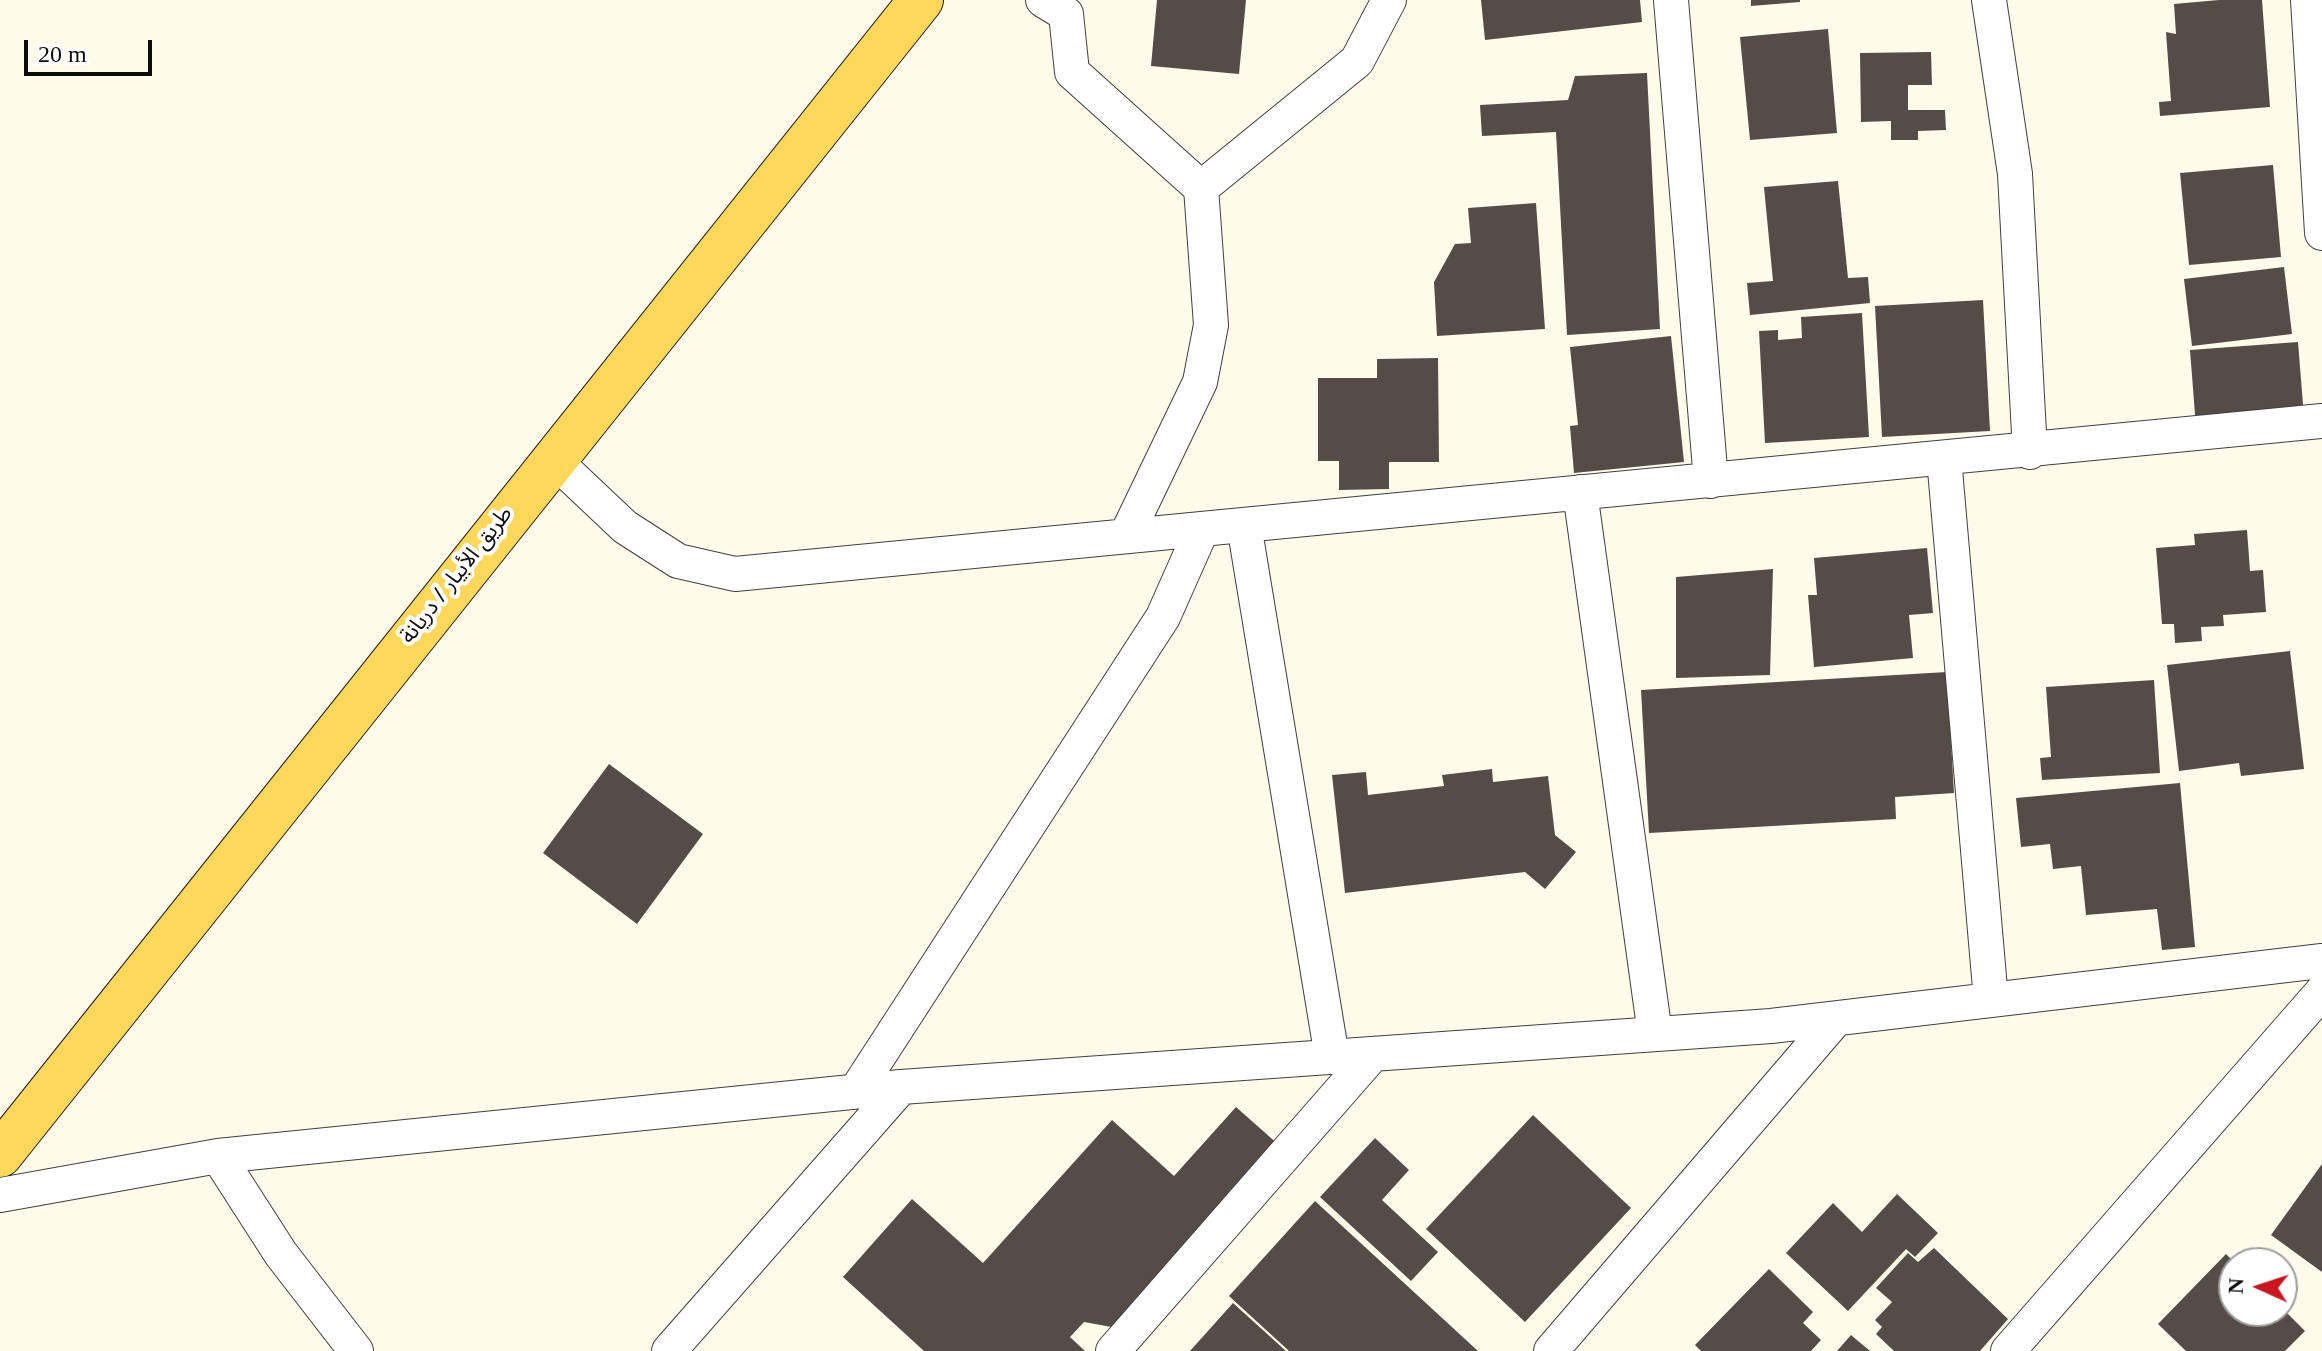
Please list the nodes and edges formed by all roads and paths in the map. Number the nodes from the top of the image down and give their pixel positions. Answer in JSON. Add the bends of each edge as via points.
{"nodes":[{"id":1,"x":921,"y":0,"type":"edge"},
{"id":2,"x":1043,"y":0,"type":"edge"},
{"id":3,"x":1389,"y":0,"type":"edge"},
{"id":4,"x":1671,"y":0,"type":"edge"},
{"id":5,"x":1989,"y":0,"type":"edge"},
{"id":6,"x":2308,"y":0,"type":"edge"},
{"id":7,"x":1201,"y":188,"type":"junction"},
{"id":8,"x":2322,"y":233,"type":"edge"},
{"id":9,"x":2322,"y":421,"type":"edge"},
{"id":10,"x":2030,"y":452,"type":"junction"},
{"id":11,"x":1944,"y":458,"type":"junction"},
{"id":12,"x":553,"y":459,"type":"junction"},
{"id":13,"x":1711,"y":481,"type":"junction"},
{"id":14,"x":1580,"y":492,"type":"junction"},
{"id":15,"x":1244,"y":525,"type":"junction"},
{"id":16,"x":1202,"y":529,"type":"junction"},
{"id":17,"x":1126,"y":536,"type":"junction"},
{"id":18,"x":2322,"y":961,"type":"edge"},
{"id":19,"x":2322,"y":992,"type":"edge"},
{"id":20,"x":1991,"y":1000,"type":"junction"},
{"id":21,"x":1836,"y":1019,"type":"junction"},
{"id":22,"x":1655,"y":1034,"type":"junction"},
{"id":23,"x":1373,"y":1054,"type":"junction"},
{"id":24,"x":1332,"y":1057,"type":"junction"},
{"id":25,"x":901,"y":1087,"type":"junction"},
{"id":26,"x":856,"y":1091,"type":"junction"},
{"id":27,"x":0,"y":1155,"type":"edge"},
{"id":28,"x":218,"y":1156,"type":"junction"},
{"id":29,"x":0,"y":1195,"type":"edge"},
{"id":30,"x":356,"y":1351,"type":"edge"},
{"id":31,"x":669,"y":1351,"type":"edge"},
{"id":32,"x":1113,"y":1351,"type":"edge"},
{"id":33,"x":1551,"y":1351,"type":"edge"},
{"id":34,"x":2008,"y":1351,"type":"edge"}],
"edges":[{"from":1,"to":12,"type":"main road","name":"طريق الأبيار / دريانة"},
{"from":2,"to":7,"type":"street","via":[[1066,14],[1072,72]]},
{"from":3,"to":7,"type":"street","via":[[1357,61]]},
{"from":4,"to":13,"type":"street"},
{"from":5,"to":10,"type":"street","via":[[2015,174]]},
{"from":6,"to":8,"type":"street"},
{"from":7,"to":17,"type":"street","via":[[1211,325],[1200,382]]},
{"from":9,"to":10,"type":"street"},
{"from":10,"to":11,"type":"street"},
{"from":11,"to":13,"type":"street"},
{"from":11,"to":20,"type":"street"},
{"from":12,"to":17,"type":"street","via":[[625,527],[678,561],[735,574]]},
{"from":12,"to":27,"type":"main road","name":"طريق الأبيار / دريانة"},
{"from":13,"to":14,"type":"street"},
{"from":14,"to":15,"type":"street"},
{"from":14,"to":22,"type":"street"},
{"from":15,"to":16,"type":"street"},
{"from":15,"to":24,"type":"street"},
{"from":16,"to":17,"type":"street"},
{"from":16,"to":26,"type":"street","via":[[1163,617]]},
{"from":18,"to":20,"type":"street"},
{"from":19,"to":34,"type":"street"},
{"from":20,"to":21,"type":"street"},
{"from":21,"to":22,"type":"street"},
{"from":21,"to":33,"type":"street"},
{"from":22,"to":23,"type":"street"},
{"from":23,"to":24,"type":"street"},
{"from":23,"to":32,"type":"street"},
{"from":24,"to":25,"type":"street"},
{"from":25,"to":26,"type":"street"},
{"from":25,"to":31,"type":"street"},
{"from":26,"to":28,"type":"street"},
{"from":28,"to":29,"type":"street"},
{"from":28,"to":30,"type":"street","via":[[281,1254]]}]}
